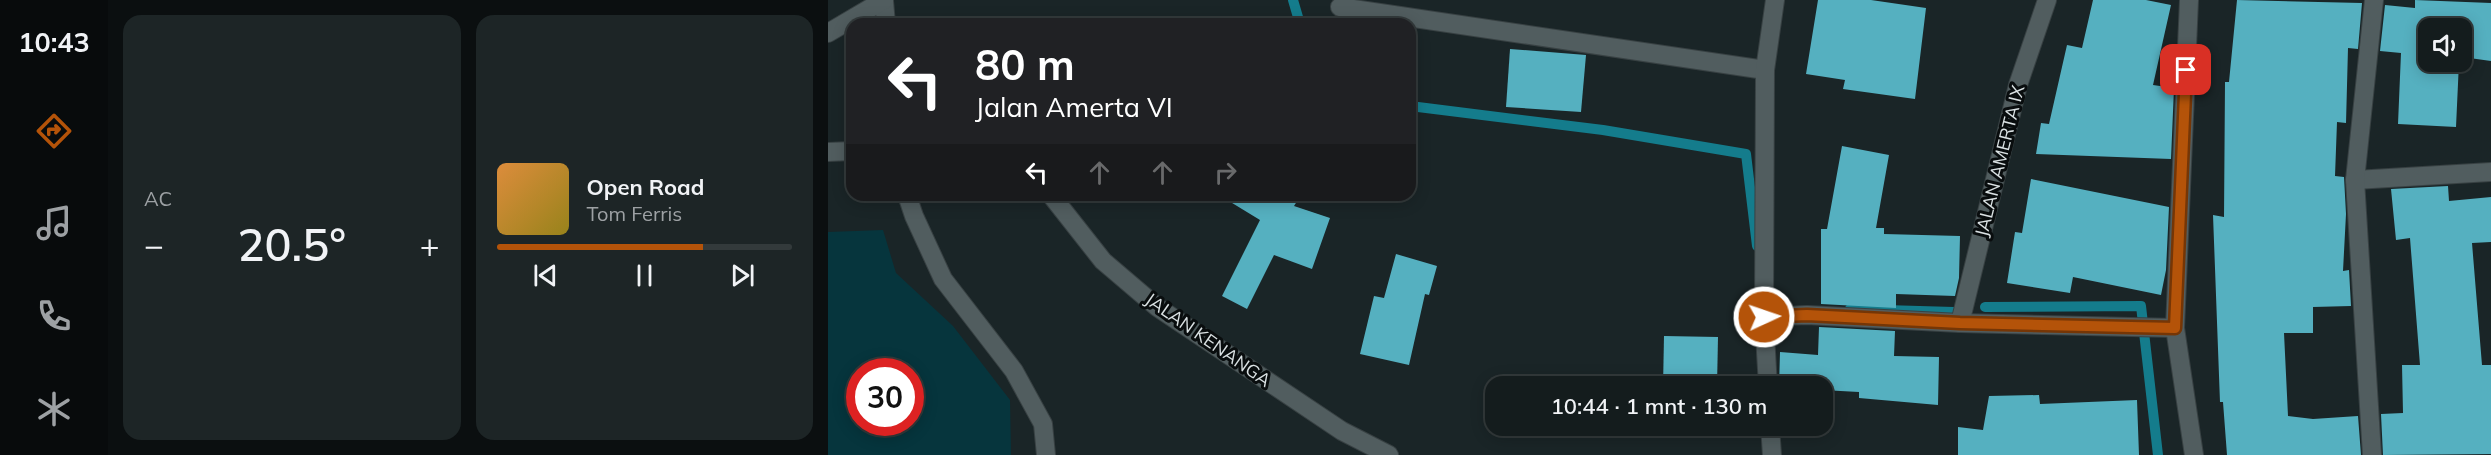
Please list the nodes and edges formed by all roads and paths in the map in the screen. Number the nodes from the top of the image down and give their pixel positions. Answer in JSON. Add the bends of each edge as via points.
{"nodes":[{"id":1,"x":1775,"y":0,"type":"edge"},
{"id":2,"x":2047,"y":0,"type":"edge"},
{"id":3,"x":2189,"y":0,"type":"edge"},
{"id":4,"x":2374,"y":0,"type":"edge"},
{"id":5,"x":884,"y":1,"type":"edge"},
{"id":6,"x":1340,"y":7,"type":"dead end"},
{"id":7,"x":854,"y":18,"type":"edge"},
{"id":8,"x":885,"y":18,"type":"edge"},
{"id":9,"x":1414,"y":18,"type":"edge"},
{"id":10,"x":1416,"y":18,"type":"edge"},
{"id":11,"x":846,"y":23,"type":"edge"},
{"id":12,"x":828,"y":33,"type":"edge"},
{"id":13,"x":1765,"y":70,"type":"junction"},
{"id":14,"x":846,"y":151,"type":"edge"},
{"id":15,"x":828,"y":152,"type":"edge"},
{"id":16,"x":2491,"y":172,"type":"edge"},
{"id":17,"x":2355,"y":180,"type":"junction"},
{"id":18,"x":910,"y":201,"type":"edge"},
{"id":19,"x":1056,"y":201,"type":"edge"},
{"id":20,"x":1764,"y":317,"type":"junction"},
{"id":21,"x":1960,"y":323,"type":"junction"},
{"id":22,"x":2175,"y":328,"type":"junction"},
{"id":23,"x":1767,"y":376,"type":"edge"},
{"id":24,"x":1771,"y":436,"type":"edge"},
{"id":25,"x":1046,"y":455,"type":"edge"},
{"id":26,"x":1389,"y":455,"type":"edge"},
{"id":27,"x":1772,"y":455,"type":"edge"},
{"id":28,"x":2194,"y":455,"type":"edge"},
{"id":29,"x":2372,"y":455,"type":"edge"}],
"edges":[{"from":1,"to":13,"type":"street"},
{"from":2,"to":21,"type":"street","name":"JALAN AMERTA IX","via":[[2018,85]]},
{"from":3,"to":22,"type":"street"},
{"from":4,"to":17,"type":"street"},
{"from":5,"to":7,"type":"street"},
{"from":5,"to":8,"type":"street"},
{"from":6,"to":9,"type":"street"},
{"from":10,"to":13,"type":"street"},
{"from":11,"to":12,"type":"street"},
{"from":13,"to":20,"type":"street"},
{"from":14,"to":15,"type":"street"},
{"from":16,"to":17,"type":"street"},
{"from":17,"to":29,"type":"street"},
{"from":18,"to":25,"type":"street","via":[[943,279],[1014,371],[1043,424]]},
{"from":19,"to":26,"type":"street","name":"JALAN KENANGA","via":[[1102,261],[1157,308],[1342,431]]},
{"from":20,"to":21,"type":"street","via":[[1807,315]]},
{"from":20,"to":23,"type":"street"},
{"from":21,"to":22,"type":"street"},
{"from":22,"to":28,"type":"street"},
{"from":24,"to":27,"type":"street"}]}
